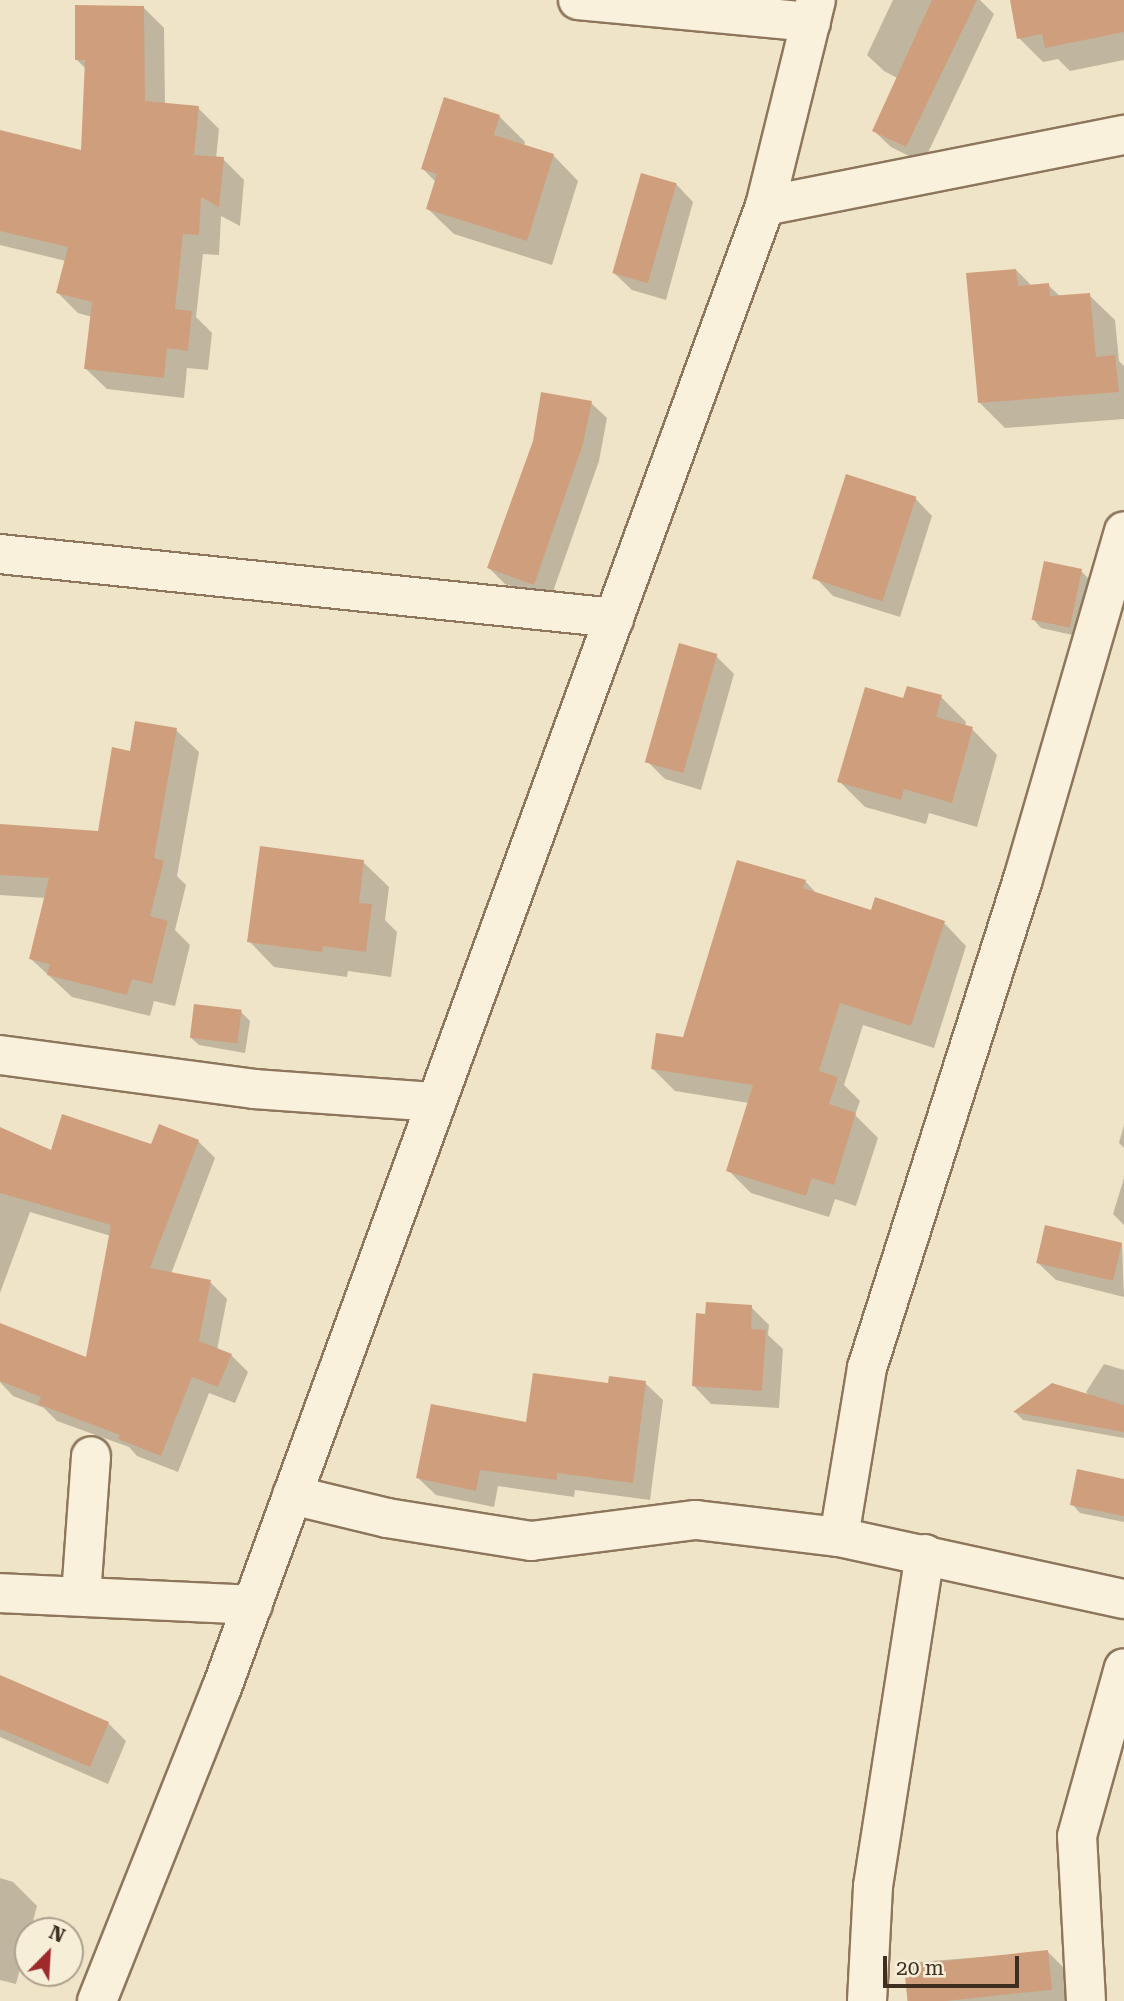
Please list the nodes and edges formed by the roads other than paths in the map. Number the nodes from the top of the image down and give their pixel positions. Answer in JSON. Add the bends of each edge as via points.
{"nodes":[{"id":1,"x":578,"y":0,"type":"edge"},
{"id":2,"x":813,"y":11,"type":"edge"},
{"id":3,"x":1124,"y":135,"type":"edge"},
{"id":4,"x":765,"y":206,"type":"junction"},
{"id":5,"x":1124,"y":531,"type":"edge"},
{"id":6,"x":0,"y":554,"type":"edge"},
{"id":7,"x":1114,"y":607,"type":"edge"},
{"id":8,"x":615,"y":618,"type":"junction"},
{"id":9,"x":0,"y":1055,"type":"edge"},
{"id":10,"x":437,"y":1102,"type":"junction"},
{"id":11,"x":92,"y":1456,"type":"dead end"},
{"id":12,"x":292,"y":1495,"type":"junction"},
{"id":13,"x":839,"y":1537,"type":"junction"},
{"id":14,"x":925,"y":1554,"type":"junction"},
{"id":15,"x":0,"y":1592,"type":"edge"},
{"id":16,"x":81,"y":1596,"type":"junction"},
{"id":17,"x":1124,"y":1599,"type":"edge"},
{"id":18,"x":253,"y":1605,"type":"junction"},
{"id":19,"x":1124,"y":1668,"type":"edge"},
{"id":20,"x":97,"y":2001,"type":"edge"},
{"id":21,"x":867,"y":2001,"type":"edge"},
{"id":22,"x":1086,"y":2001,"type":"edge"}],
"edges":[{"from":1,"to":2,"type":"street"},
{"from":2,"to":4,"type":"street"},
{"from":3,"to":4,"type":"street"},
{"from":4,"to":8,"type":"street"},
{"from":5,"to":7,"type":"street"},
{"from":6,"to":8,"type":"street"},
{"from":7,"to":13,"type":"street","via":[[867,1368]]},
{"from":8,"to":10,"type":"street"},
{"from":9,"to":10,"type":"street","via":[[254,1089]]},
{"from":10,"to":12,"type":"street"},
{"from":11,"to":16,"type":"street"},
{"from":12,"to":13,"type":"street","via":[[387,1518],[531,1541],[696,1520]]},
{"from":12,"to":18,"type":"street"},
{"from":13,"to":14,"type":"street"},
{"from":14,"to":17,"type":"street"},
{"from":14,"to":21,"type":"street","via":[[873,1886]]},
{"from":15,"to":16,"type":"street"},
{"from":16,"to":18,"type":"street"},
{"from":18,"to":20,"type":"street"},
{"from":19,"to":22,"type":"street","via":[[1077,1836]]}]}
